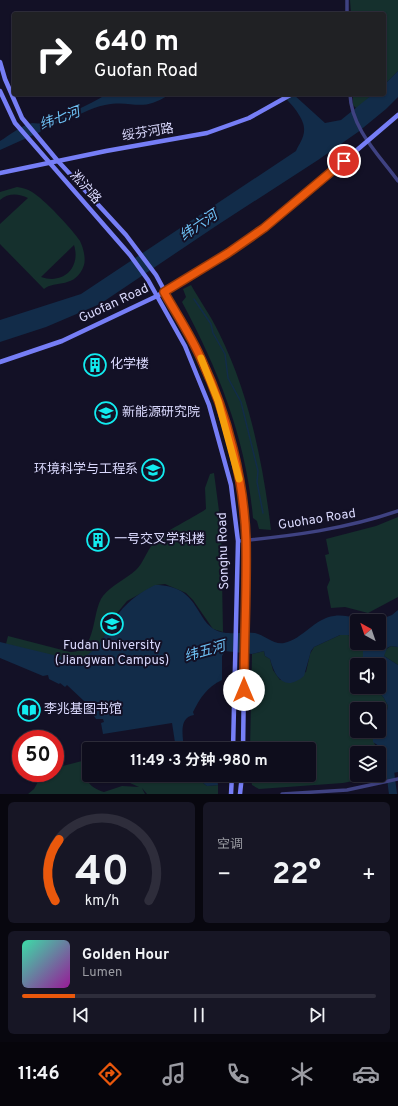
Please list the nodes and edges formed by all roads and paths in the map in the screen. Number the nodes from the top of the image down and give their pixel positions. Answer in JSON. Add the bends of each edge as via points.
{"nodes":[{"id":1,"x":347,"y":0,"type":"edge"},
{"id":2,"x":347,"y":12,"type":"edge"},
{"id":3,"x":0,"y":62,"type":"edge"},
{"id":4,"x":0,"y":91,"type":"edge"},
{"id":5,"x":12,"y":95,"type":"edge"},
{"id":6,"x":12,"y":96,"type":"edge"},
{"id":7,"x":289,"y":96,"type":"edge"},
{"id":8,"x":350,"y":96,"type":"edge"},
{"id":9,"x":398,"y":115,"type":"edge"},
{"id":10,"x":368,"y":141,"type":"junction"},
{"id":11,"x":57,"y":160,"type":"junction"},
{"id":12,"x":48,"y":162,"type":"junction"},
{"id":13,"x":0,"y":173,"type":"edge"},
{"id":14,"x":398,"y":181,"type":"edge"},
{"id":15,"x":156,"y":275,"type":"joint"},
{"id":16,"x":164,"y":292,"type":"junction"},
{"id":17,"x":157,"y":296,"type":"junction"},
{"id":18,"x":0,"y":362,"type":"edge"},
{"id":19,"x":398,"y":511,"type":"edge"},
{"id":20,"x":246,"y":541,"type":"junction"},
{"id":21,"x":238,"y":542,"type":"junction"},
{"id":22,"x":233,"y":742,"type":"edge"},
{"id":23,"x":243,"y":742,"type":"edge"},
{"id":24,"x":398,"y":779,"type":"edge"},
{"id":25,"x":232,"y":782,"type":"edge"},
{"id":26,"x":241,"y":782,"type":"edge"},
{"id":27,"x":231,"y":794,"type":"edge"},
{"id":28,"x":240,"y":794,"type":"edge"},
{"id":29,"x":282,"y":794,"type":"edge"}],
"edges":[{"from":1,"to":2,"type":"street"},
{"from":3,"to":5,"type":"main road","name":"淞沪路"},
{"from":4,"to":12,"type":"main road","name":"淞沪路","via":[[15,123]]},
{"from":6,"to":11,"type":"main road","name":"淞沪路","via":[[22,118]]},
{"from":7,"to":11,"type":"main road","name":"绥芬河路","via":[[249,118],[207,133]]},
{"from":8,"to":10,"type":"street","via":[[350,107],[355,120]]},
{"from":9,"to":10,"type":"main road","name":"Guofan Road"},
{"from":10,"to":14,"type":"street"},
{"from":10,"to":16,"type":"main road","name":"Guofan Road","via":[[264,228]]},
{"from":11,"to":12,"type":"main road","name":"绥芬河路"},
{"from":11,"to":15,"type":"main road","name":"淞沪路","via":[[137,249]]},
{"from":12,"to":13,"type":"main road","name":"绥芬河路"},
{"from":12,"to":17,"type":"main road","name":"淞沪路","via":[[130,255]]},
{"from":15,"to":16,"type":"main road","name":"Songhu Road"},
{"from":16,"to":17,"type":"main road","name":"Guofan Road"},
{"from":16,"to":20,"type":"main road","name":"Songhu Road","via":[[202,360],[218,401],[240,483]]},
{"from":17,"to":18,"type":"main road","name":"Guofan Road","via":[[62,341]]},
{"from":17,"to":21,"type":"main road","name":"Songhu Road","via":[[185,346],[209,404],[231,485]]},
{"from":19,"to":20,"type":"street","name":"Guohao Road","via":[[372,521],[314,533]]},
{"from":20,"to":21,"type":"street","name":"Guohao Road"},
{"from":20,"to":23,"type":"main road","name":"Songhu Road"},
{"from":21,"to":22,"type":"main road","name":"Songhu Road"},
{"from":24,"to":29,"type":"street","via":[[332,792]]},
{"from":25,"to":27,"type":"main road"},
{"from":26,"to":28,"type":"main road"}]}
